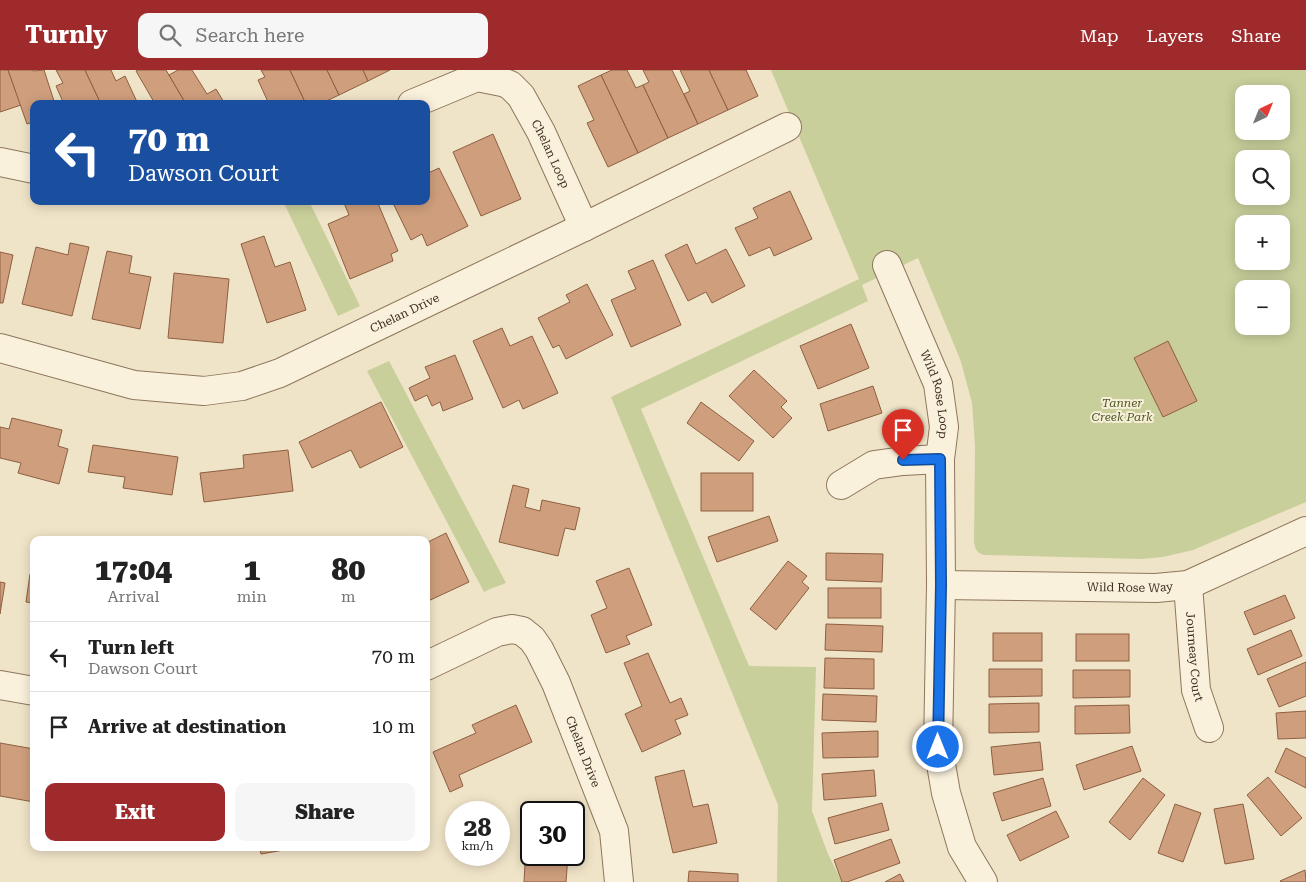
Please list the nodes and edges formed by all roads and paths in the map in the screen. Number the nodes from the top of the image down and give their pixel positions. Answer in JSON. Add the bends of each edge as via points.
{"nodes":[{"id":1,"x":516,"y":78,"type":"edge"},
{"id":2,"x":422,"y":100,"type":"edge"},
{"id":3,"x":787,"y":127,"type":"dead end"},
{"id":4,"x":0,"y":162,"type":"edge"},
{"id":5,"x":30,"y":168,"type":"edge"},
{"id":6,"x":584,"y":227,"type":"junction"},
{"id":7,"x":887,"y":266,"type":"dead end"},
{"id":8,"x":0,"y":348,"type":"edge"},
{"id":9,"x":940,"y":459,"type":"junction"},
{"id":10,"x":841,"y":484,"type":"dead end"},
{"id":11,"x":1306,"y":531,"type":"edge"},
{"id":12,"x":941,"y":585,"type":"junction"},
{"id":13,"x":1188,"y":585,"type":"junction"},
{"id":14,"x":430,"y":664,"type":"edge"},
{"id":15,"x":0,"y":684,"type":"edge"},
{"id":16,"x":30,"y":690,"type":"edge"},
{"id":17,"x":1209,"y":728,"type":"dead end"},
{"id":18,"x":619,"y":882,"type":"edge"},
{"id":19,"x":983,"y":882,"type":"edge"}],
"edges":[{"from":1,"to":2,"type":"street","name":"Chelan Loop","via":[[502,82],[477,77]]},
{"from":1,"to":6,"type":"street","name":"Chelan Loop","via":[[521,96]]},
{"from":3,"to":6,"type":"street","name":"Chelan Drive"},
{"from":4,"to":5,"type":"street"},
{"from":6,"to":8,"type":"street","name":"Chelan Drive","via":[[280,372],[242,386],[204,391],[134,385]]},
{"from":7,"to":9,"type":"street","name":"Wild Rose Loop","via":[[938,384],[944,427]]},
{"from":9,"to":10,"type":"street","via":[[874,465]]},
{"from":9,"to":12,"type":"street","name":"Wild Rose Loop"},
{"from":11,"to":13,"type":"street","name":"Wild Rose Way"},
{"from":12,"to":13,"type":"street","name":"Wild Rose Way","via":[[1147,588]]},
{"from":12,"to":19,"type":"street","name":"Wild Rose Loop","via":[[938,747],[946,793],[962,847]]},
{"from":13,"to":17,"type":"street","name":"Journeay Court","via":[[1196,690]]},
{"from":14,"to":18,"type":"street","name":"Chelan Drive","via":[[497,632],[512,629],[522,631],[532,639],[550,671],[614,831]]},
{"from":15,"to":16,"type":"street"}]}
